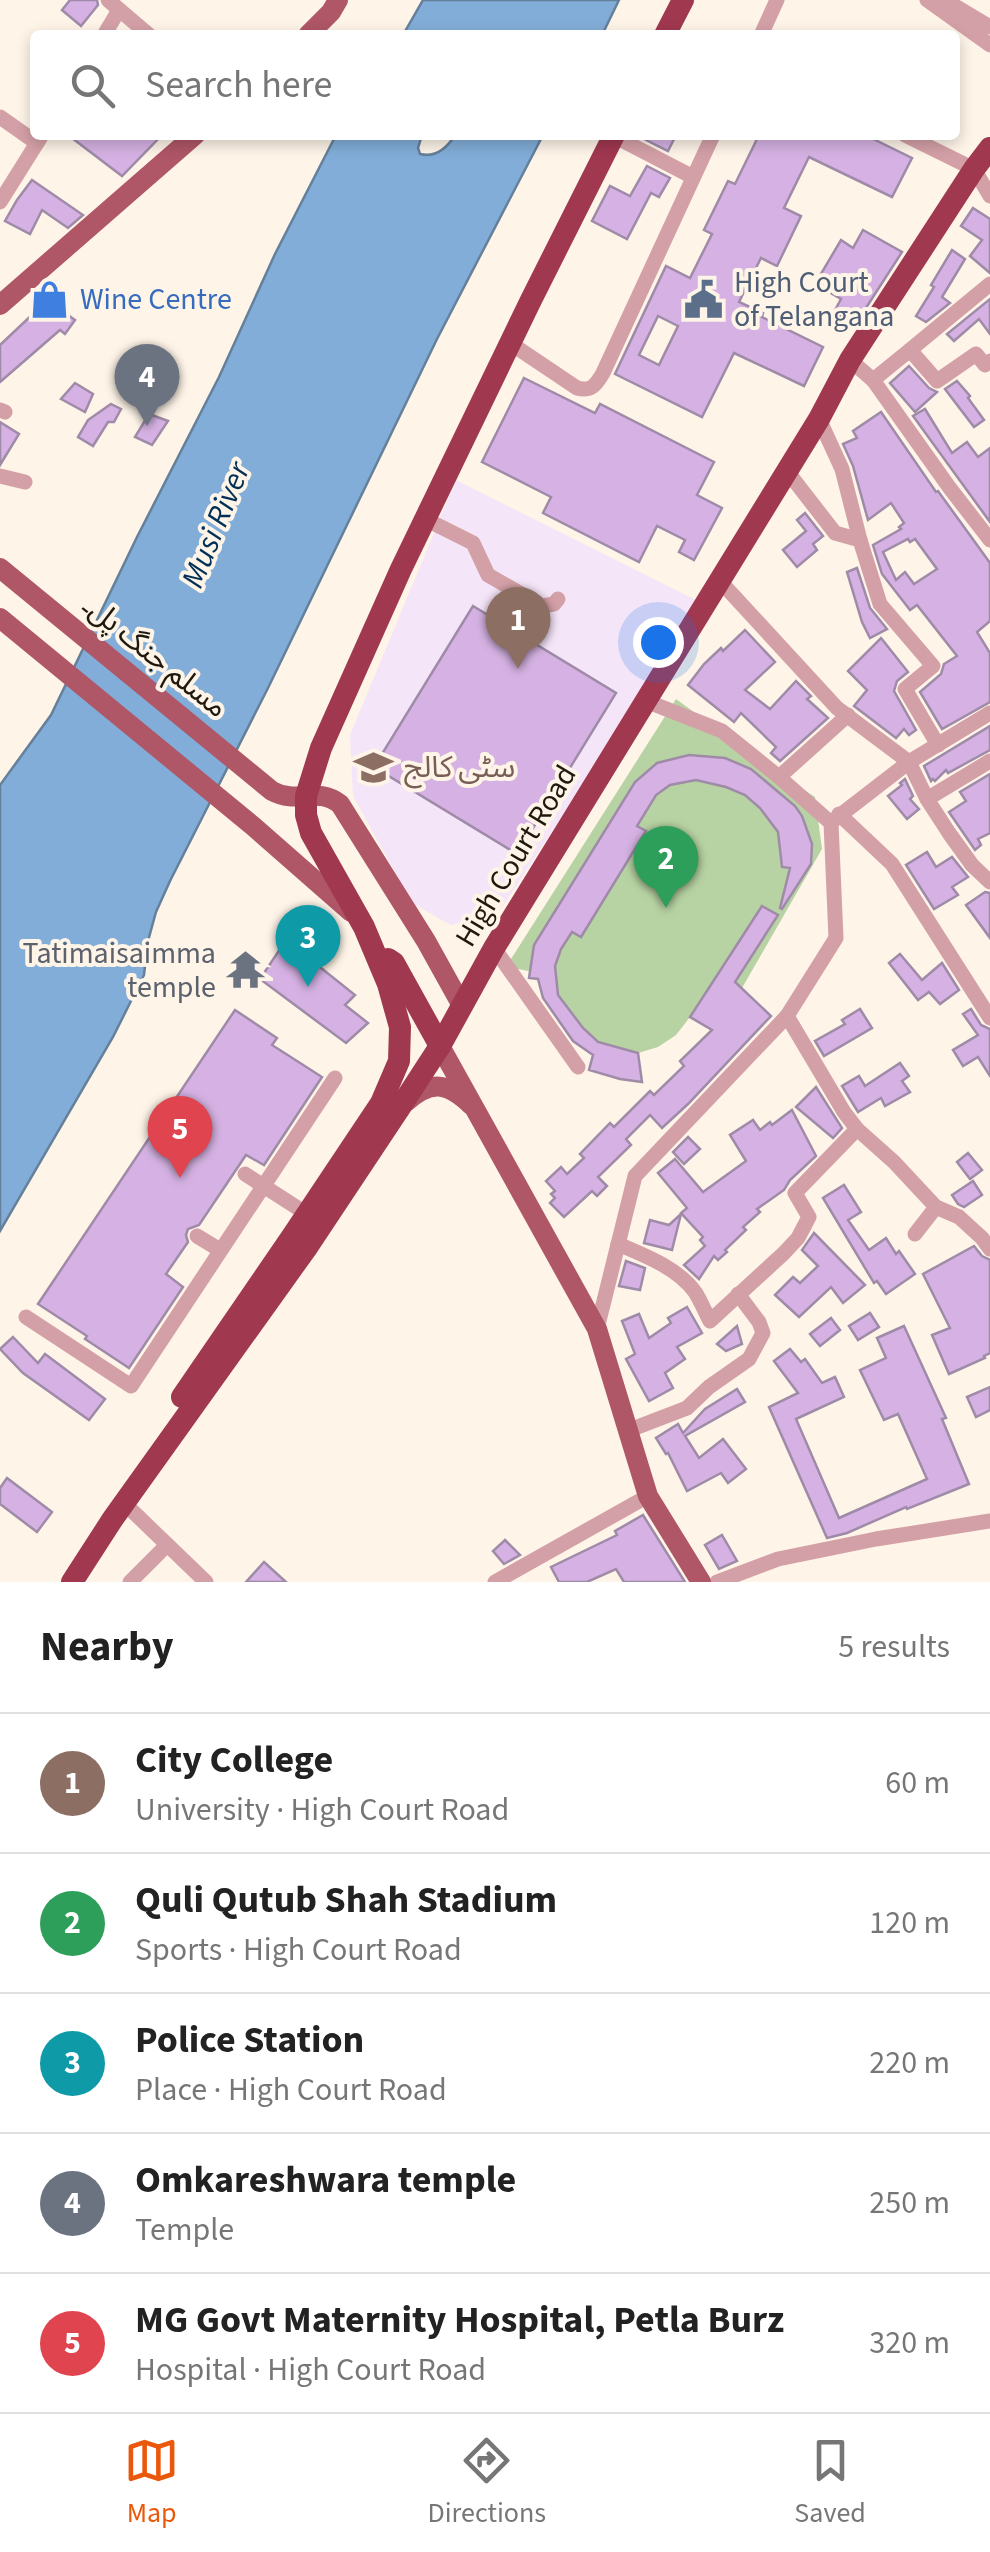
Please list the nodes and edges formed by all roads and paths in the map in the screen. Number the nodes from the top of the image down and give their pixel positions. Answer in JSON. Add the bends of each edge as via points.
{"nodes":[{"id":1,"x":338,"y":0,"type":"edge"},
{"id":2,"x":683,"y":0,"type":"edge"},
{"id":3,"x":777,"y":0,"type":"edge"},
{"id":4,"x":927,"y":0,"type":"edge"},
{"id":5,"x":945,"y":0,"type":"edge"},
{"id":6,"x":114,"y":5,"type":"edge"},
{"id":7,"x":990,"y":26,"type":"edge"},
{"id":8,"x":106,"y":30,"type":"edge"},
{"id":9,"x":143,"y":30,"type":"edge"},
{"id":10,"x":313,"y":30,"type":"edge"},
{"id":11,"x":668,"y":30,"type":"edge"},
{"id":12,"x":763,"y":30,"type":"edge"},
{"id":13,"x":990,"y":46,"type":"edge"},
{"id":14,"x":0,"y":117,"type":"edge"},
{"id":15,"x":30,"y":134,"type":"edge"},
{"id":16,"x":38,"y":140,"type":"edge"},
{"id":17,"x":189,"y":140,"type":"edge"},
{"id":18,"x":612,"y":140,"type":"edge"},
{"id":19,"x":623,"y":140,"type":"edge"},
{"id":20,"x":711,"y":140,"type":"edge"},
{"id":21,"x":914,"y":140,"type":"edge"},
{"id":22,"x":990,"y":148,"type":"edge"},
{"id":23,"x":974,"y":170,"type":"junction"},
{"id":24,"x":693,"y":177,"type":"junction"},
{"id":25,"x":6,"y":186,"type":"edge"},
{"id":26,"x":990,"y":196,"type":"edge"},
{"id":27,"x":0,"y":202,"type":"edge"},
{"id":28,"x":989,"y":286,"type":"edge"},
{"id":29,"x":0,"y":304,"type":"edge"},
{"id":30,"x":510,"y":343,"type":"junction"},
{"id":31,"x":910,"y":350,"type":"junction"},
{"id":32,"x":850,"y":360,"type":"junction"},
{"id":33,"x":990,"y":361,"type":"edge"},
{"id":34,"x":873,"y":380,"type":"junction"},
{"id":35,"x":819,"y":419,"type":"junction"},
{"id":36,"x":787,"y":472,"type":"junction"},
{"id":37,"x":0,"y":476,"type":"edge"},
{"id":38,"x":24,"y":482,"type":"dead end"},
{"id":39,"x":425,"y":519,"type":"junction"},
{"id":40,"x":860,"y":540,"type":"junction"},
{"id":41,"x":990,"y":540,"type":"edge"},
{"id":42,"x":0,"y":568,"type":"edge"},
{"id":43,"x":720,"y":581,"type":"junction"},
{"id":44,"x":558,"y":600,"type":"dead end"},
{"id":45,"x":0,"y":618,"type":"edge"},
{"id":46,"x":646,"y":701,"type":"junction"},
{"id":47,"x":990,"y":713,"type":"edge"},
{"id":48,"x":848,"y":716,"type":"junction"},
{"id":49,"x":938,"y":745,"type":"junction"},
{"id":50,"x":990,"y":761,"type":"edge"},
{"id":51,"x":909,"y":762,"type":"junction"},
{"id":52,"x":779,"y":778,"type":"junction"},
{"id":53,"x":306,"y":796,"type":"junction"},
{"id":54,"x":927,"y":799,"type":"junction"},
{"id":55,"x":835,"y":818,"type":"junction"},
{"id":56,"x":990,"y":882,"type":"edge"},
{"id":57,"x":369,"y":936,"type":"junction"},
{"id":58,"x":494,"y":948,"type":"junction"},
{"id":59,"x":462,"y":1004,"type":"junction"},
{"id":60,"x":787,"y":1016,"type":"junction"},
{"id":61,"x":990,"y":1018,"type":"edge"},
{"id":62,"x":440,"y":1046,"type":"junction"},
{"id":63,"x":578,"y":1066,"type":"dead end"},
{"id":64,"x":335,"y":1078,"type":"dead end"},
{"id":65,"x":402,"y":1106,"type":"junction"},
{"id":66,"x":479,"y":1113,"type":"junction"},
{"id":67,"x":858,"y":1129,"type":"junction"},
{"id":68,"x":244,"y":1174,"type":"dead end"},
{"id":69,"x":263,"y":1186,"type":"junction"},
{"id":70,"x":936,"y":1207,"type":"junction"},
{"id":71,"x":307,"y":1214,"type":"junction"},
{"id":72,"x":915,"y":1234,"type":"dead end"},
{"id":73,"x":198,"y":1236,"type":"dead end"},
{"id":74,"x":618,"y":1244,"type":"junction"},
{"id":75,"x":990,"y":1249,"type":"edge"},
{"id":76,"x":220,"y":1250,"type":"junction"},
{"id":77,"x":738,"y":1294,"type":"junction"},
{"id":78,"x":26,"y":1317,"type":"dead end"},
{"id":79,"x":597,"y":1328,"type":"junction"},
{"id":80,"x":626,"y":1431,"type":"junction"},
{"id":81,"x":648,"y":1496,"type":"junction"},
{"id":82,"x":124,"y":1504,"type":"junction"},
{"id":83,"x":990,"y":1521,"type":"edge"},
{"id":84,"x":167,"y":1546,"type":"junction"},
{"id":85,"x":517,"y":1576,"type":"edge"},
{"id":86,"x":54,"y":1582,"type":"edge"},
{"id":87,"x":72,"y":1582,"type":"edge"},
{"id":88,"x":130,"y":1582,"type":"edge"},
{"id":89,"x":206,"y":1582,"type":"edge"},
{"id":90,"x":495,"y":1582,"type":"edge"},
{"id":91,"x":701,"y":1582,"type":"edge"},
{"id":92,"x":717,"y":1582,"type":"edge"}],
"edges":[{"from":1,"to":10,"type":"main road"},
{"from":2,"to":11,"type":"highway"},
{"from":3,"to":12,"type":"street"},
{"from":4,"to":13,"type":"street"},
{"from":5,"to":7,"type":"street"},
{"from":6,"to":8,"type":"street"},
{"from":6,"to":9,"type":"street"},
{"from":14,"to":15,"type":"street"},
{"from":16,"to":25,"type":"street"},
{"from":17,"to":29,"type":"main road"},
{"from":18,"to":30,"type":"highway"},
{"from":19,"to":24,"type":"street"},
{"from":20,"to":24,"type":"street"},
{"from":21,"to":23,"type":"street"},
{"from":22,"to":23,"type":"highway","name":"High Court Road"},
{"from":23,"to":26,"type":"street"},
{"from":23,"to":32,"type":"highway","name":"High Court Road"},
{"from":24,"to":30,"type":"street","via":[[594,387],[576,388]]},
{"from":25,"to":27,"type":"street"},
{"from":28,"to":31,"type":"street"},
{"from":30,"to":39,"type":"highway"},
{"from":31,"to":33,"type":"street","via":[[938,381],[976,354],[985,365]]},
{"from":31,"to":34,"type":"street"},
{"from":32,"to":34,"type":"street"},
{"from":32,"to":35,"type":"highway","name":"High Court Road"},
{"from":34,"to":41,"type":"street"},
{"from":35,"to":36,"type":"highway","name":"High Court Road"},
{"from":35,"to":40,"type":"street","via":[[842,468]]},
{"from":36,"to":40,"type":"street","via":[[835,533]]},
{"from":36,"to":43,"type":"highway","name":"High Court Road"},
{"from":37,"to":38,"type":"street"},
{"from":39,"to":44,"type":"street","via":[[473,543],[488,574],[542,606]]},
{"from":39,"to":53,"type":"highway"},
{"from":40,"to":49,"type":"street","via":[[880,604],[933,666],[905,689]]},
{"from":42,"to":53,"type":"main road","name":"مسلم جنگ پل۔","via":[[272,791]]},
{"from":43,"to":46,"type":"highway","name":"High Court Road"},
{"from":43,"to":48,"type":"street"},
{"from":45,"to":57,"type":"main road","via":[[332,894]]},
{"from":46,"to":52,"type":"street","via":[[722,732]]},
{"from":46,"to":58,"type":"highway","name":"High Court Road"},
{"from":47,"to":49,"type":"street"},
{"from":48,"to":51,"type":"street"},
{"from":48,"to":52,"type":"street"},
{"from":49,"to":51,"type":"street"},
{"from":50,"to":54,"type":"street"},
{"from":51,"to":54,"type":"street"},
{"from":51,"to":55,"type":"street"},
{"from":52,"to":55,"type":"street"},
{"from":53,"to":57,"type":"highway","via":[[310,833]]},
{"from":53,"to":59,"type":"main road","via":[[330,796],[340,804]]},
{"from":54,"to":56,"type":"street"},
{"from":55,"to":60,"type":"street","via":[[836,938]]},
{"from":55,"to":61,"type":"street","via":[[892,864]]},
{"from":57,"to":62,"type":"highway","via":[[394,964]]},
{"from":57,"to":71,"type":"highway","via":[[400,1026],[399,1060],[381,1103]]},
{"from":58,"to":59,"type":"highway","name":"High Court Road"},
{"from":58,"to":63,"type":"street"},
{"from":59,"to":62,"type":"highway","name":"High Court Road"},
{"from":60,"to":67,"type":"street"},
{"from":60,"to":74,"type":"street","via":[[636,1176]]},
{"from":62,"to":65,"type":"highway","name":"High Court Road"},
{"from":62,"to":66,"type":"main road"},
{"from":64,"to":69,"type":"street"},
{"from":65,"to":66,"type":"main road","via":[[419,1091],[445,1087]]},
{"from":65,"to":82,"type":"highway","name":"High Court Road"},
{"from":66,"to":79,"type":"main road"},
{"from":67,"to":70,"type":"street"},
{"from":67,"to":77,"type":"street","via":[[795,1192],[809,1217],[798,1238]]},
{"from":68,"to":69,"type":"street"},
{"from":69,"to":71,"type":"street"},
{"from":69,"to":76,"type":"street"},
{"from":70,"to":72,"type":"street"},
{"from":70,"to":75,"type":"street","via":[[959,1217]]},
{"from":71,"to":86,"type":"highway"},
{"from":73,"to":76,"type":"street"},
{"from":74,"to":77,"type":"street","via":[[682,1279],[710,1321]]},
{"from":74,"to":79,"type":"street"},
{"from":76,"to":78,"type":"street","via":[[131,1386]]},
{"from":77,"to":80,"type":"street","via":[[763,1333],[750,1359],[687,1408]]},
{"from":79,"to":80,"type":"main road"},
{"from":80,"to":81,"type":"main road"},
{"from":81,"to":85,"type":"street"},
{"from":81,"to":91,"type":"main road"},
{"from":82,"to":84,"type":"street"},
{"from":82,"to":87,"type":"highway","name":"High Court Road"},
{"from":83,"to":92,"type":"street","via":[[778,1559]]},
{"from":84,"to":88,"type":"street"},
{"from":84,"to":89,"type":"street"},
{"from":85,"to":90,"type":"street"}]}
